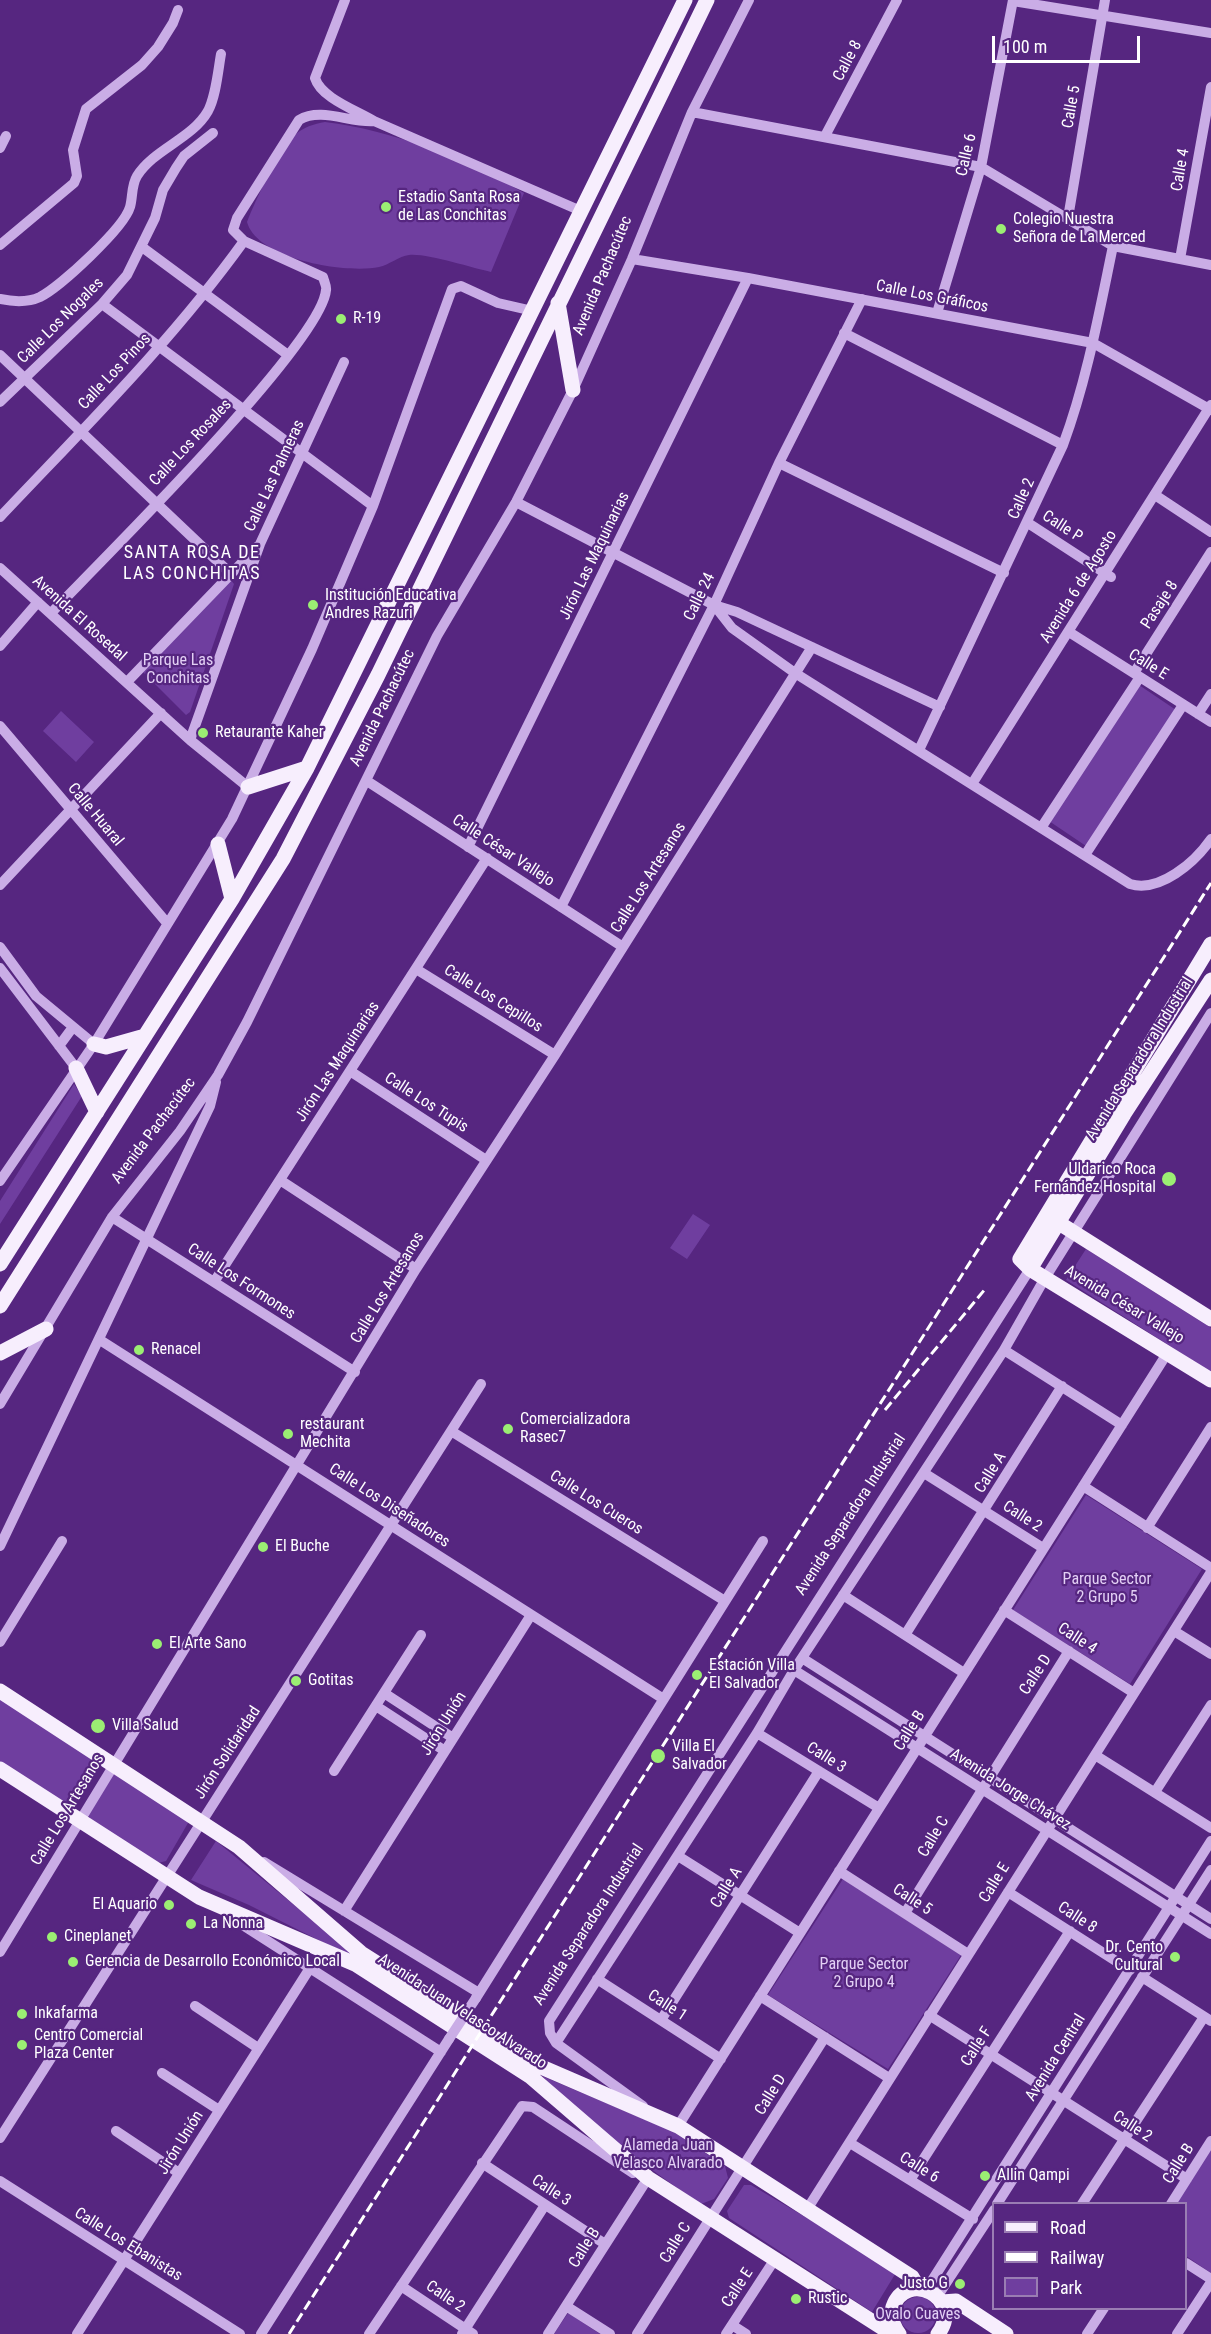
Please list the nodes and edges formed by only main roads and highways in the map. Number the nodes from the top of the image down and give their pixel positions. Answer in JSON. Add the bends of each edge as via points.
{"nodes":[{"id":1,"x":685,"y":0,"type":"edge"},
{"id":2,"x":707,"y":0,"type":"edge"},
{"id":3,"x":558,"y":303,"type":"junction"},
{"id":4,"x":573,"y":390,"type":"road end"},
{"id":5,"x":390,"y":599,"type":"junction"},
{"id":6,"x":410,"y":609,"type":"junction"},
{"id":7,"x":307,"y":768,"type":"junction"},
{"id":8,"x":248,"y":787,"type":"road end"},
{"id":9,"x":218,"y":844,"type":"road end"},
{"id":10,"x":232,"y":899,"type":"junction"},
{"id":11,"x":1211,"y":944,"type":"edge"},
{"id":12,"x":1211,"y":980,"type":"edge"},
{"id":13,"x":170,"y":997,"type":"junction"},
{"id":14,"x":190,"y":1010,"type":"junction"},
{"id":15,"x":145,"y":1036,"type":"junction"},
{"id":16,"x":94,"y":1044,"type":"road end"},
{"id":17,"x":76,"y":1068,"type":"road end"},
{"id":18,"x":97,"y":1112,"type":"junction"},
{"id":19,"x":1046,"y":1214,"type":"junction"},
{"id":20,"x":1059,"y":1224,"type":"junction"},
{"id":21,"x":0,"y":1264,"type":"edge"},
{"id":22,"x":1025,"y":1264,"type":"junction"},
{"id":23,"x":0,"y":1306,"type":"edge"},
{"id":24,"x":1211,"y":1319,"type":"edge"},
{"id":25,"x":46,"y":1329,"type":"road end"},
{"id":26,"x":0,"y":1353,"type":"edge"},
{"id":27,"x":1211,"y":1380,"type":"edge"},
{"id":28,"x":0,"y":1691,"type":"edge"},
{"id":29,"x":0,"y":1769,"type":"edge"},
{"id":30,"x":931,"y":2295,"type":"junction"},
{"id":31,"x":896,"y":2332,"type":"edge"},
{"id":32,"x":938,"y":2334,"type":"edge"},
{"id":33,"x":1006,"y":2334,"type":"edge"}],
"edges":[{"from":1,"to":5,"type":"main road"},
{"from":2,"to":3,"type":"main road","name":"Avenida Pachacútec"},
{"from":3,"to":4,"type":"main road"},
{"from":3,"to":6,"type":"main road","name":"Avenida Pachacútec"},
{"from":5,"to":6,"type":"main road"},
{"from":5,"to":7,"type":"main road"},
{"from":6,"to":14,"type":"main road","name":"Avenida Pachacútec","via":[[284,859]]},
{"from":7,"to":8,"type":"main road"},
{"from":7,"to":10,"type":"main road"},
{"from":9,"to":10,"type":"main road"},
{"from":10,"to":13,"type":"main road"},
{"from":11,"to":19,"type":"main road","name":"Avenida Separadora Industrial"},
{"from":12,"to":20,"type":"main road","name":"Avenida Separadora Industrial"},
{"from":13,"to":14,"type":"main road"},
{"from":13,"to":15,"type":"main road"},
{"from":14,"to":23,"type":"main road","name":"Avenida Pachacútec"},
{"from":15,"to":16,"type":"main road","via":[[106,1047]]},
{"from":15,"to":18,"type":"main road"},
{"from":17,"to":18,"type":"main road"},
{"from":18,"to":21,"type":"main road"},
{"from":19,"to":20,"type":"main road","name":"Avenida César Vallejo"},
{"from":19,"to":22,"type":"main road","name":"Avenida Separadora Industrial"},
{"from":20,"to":22,"type":"main road","name":"Avenida Separadora Industrial"},
{"from":20,"to":24,"type":"main road","name":"Avenida César Vallejo"},
{"from":22,"to":27,"type":"main road","name":"Avenida César Vallejo"},
{"from":25,"to":26,"type":"main road"},
{"from":28,"to":30,"type":"main road","name":"Avenida Juan Velasco Alvarado","via":[[239,1847],[361,1953],[539,2066],[678,2126],[912,2277]]},
{"from":29,"to":31,"type":"main road","name":"Avenida Juan Velasco Alvarado","via":[[199,1897],[355,1964],[531,2077],[647,2180],[881,2327]]},
{"from":30,"to":31,"type":"main road","via":[[906,2292],[896,2301],[892,2313]]},
{"from":30,"to":32,"type":"main road","via":[[945,2322]]},
{"from":30,"to":33,"type":"main road","name":"Avenida Juan Velasco Alvarado","via":[[956,2301]]}]}
